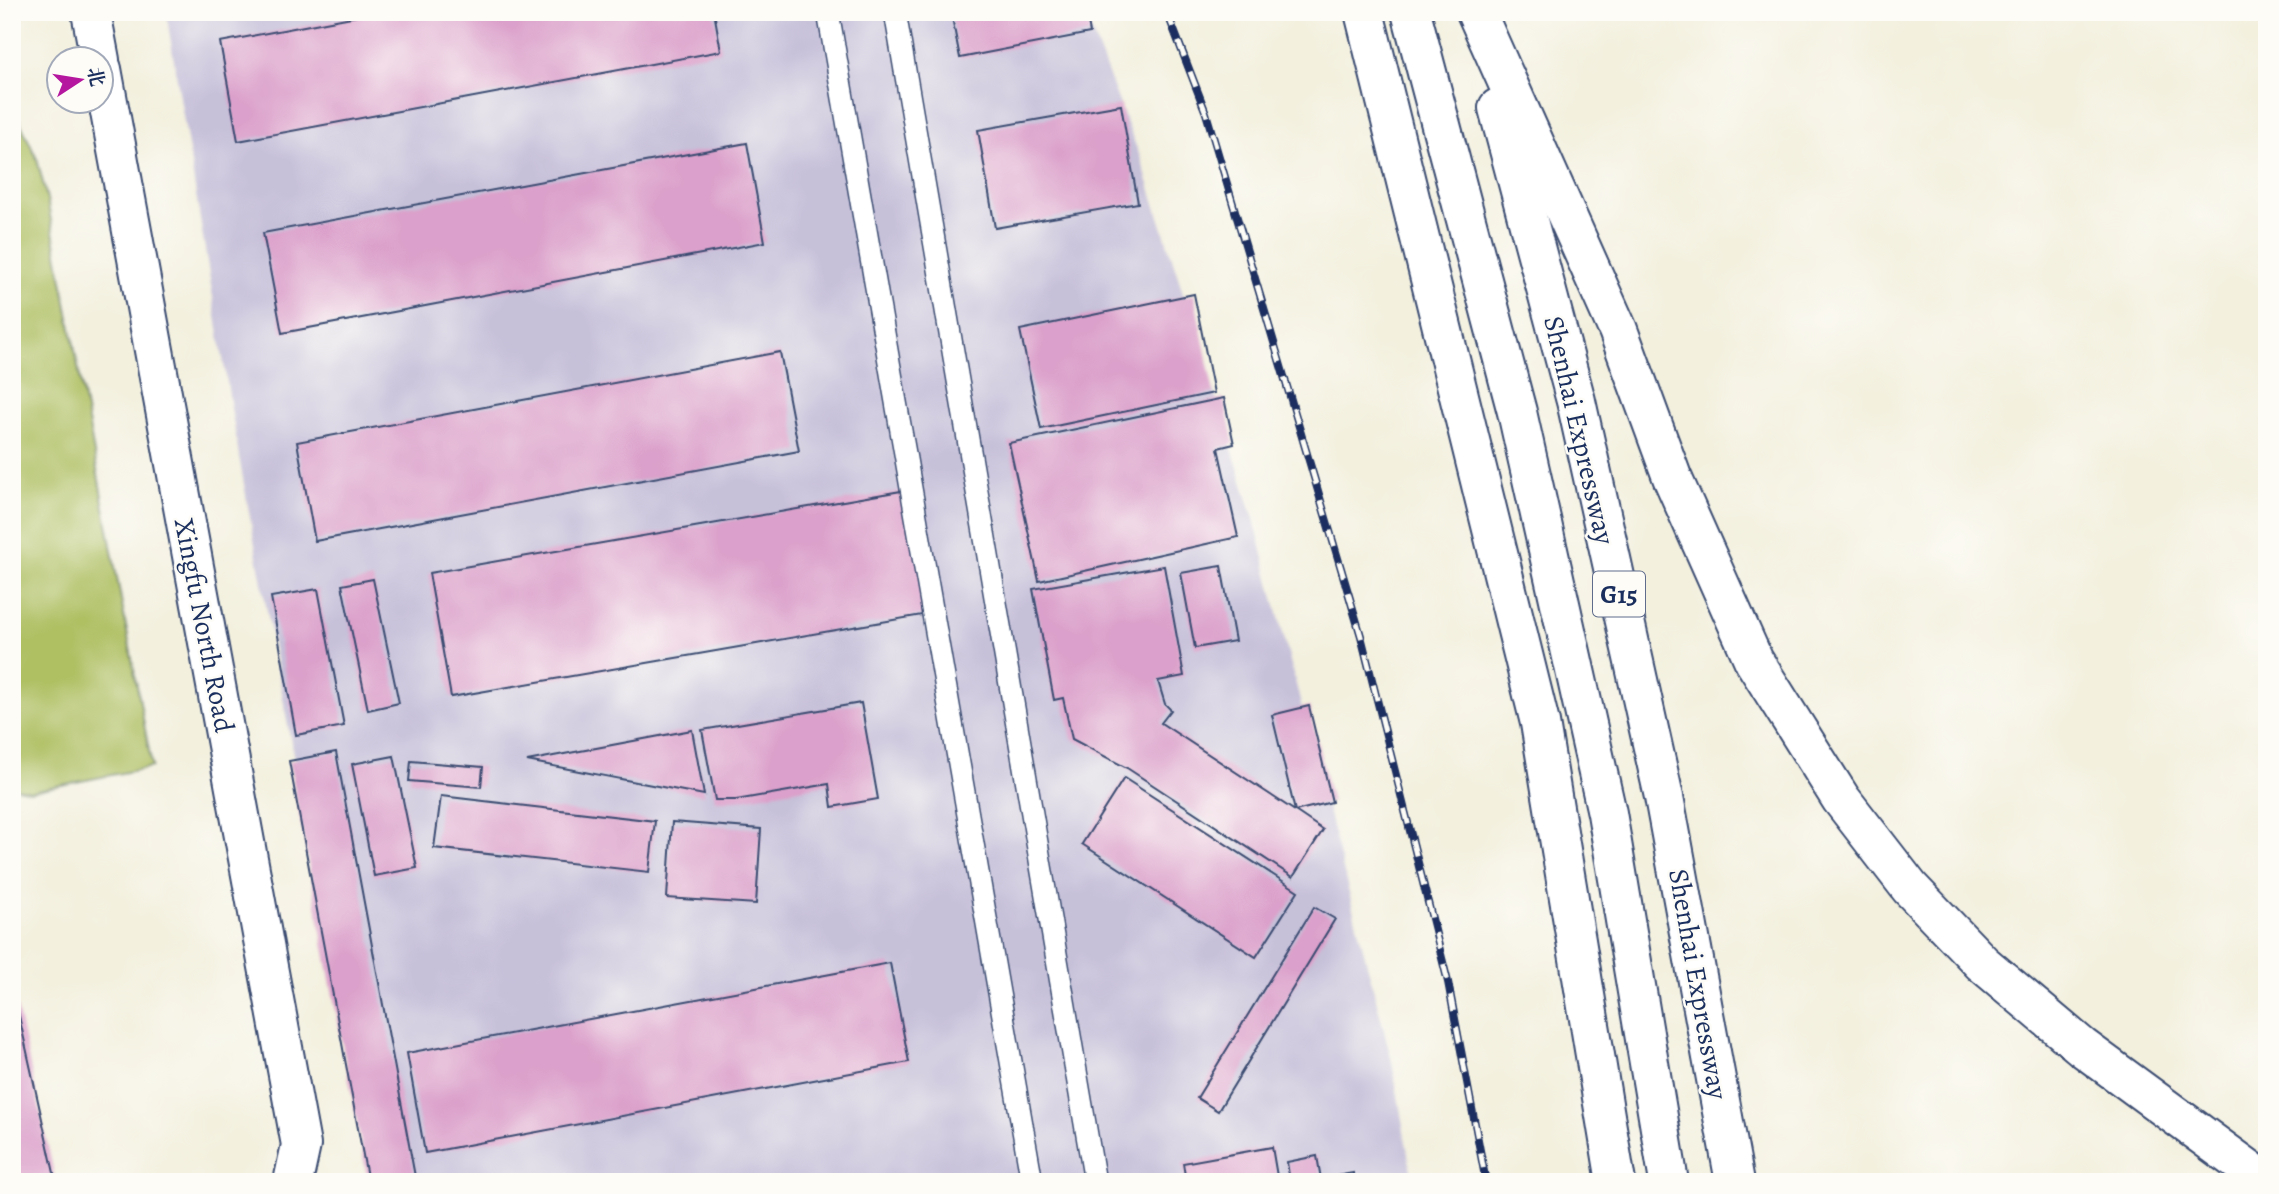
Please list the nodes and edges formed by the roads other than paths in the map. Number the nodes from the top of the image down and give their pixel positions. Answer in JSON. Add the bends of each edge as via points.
{"nodes":[{"id":1,"x":91,"y":12,"type":"edge"},
{"id":2,"x":828,"y":12,"type":"edge"},
{"id":3,"x":895,"y":12,"type":"edge"},
{"id":4,"x":1364,"y":12,"type":"edge"},
{"id":5,"x":1411,"y":12,"type":"edge"},
{"id":6,"x":1474,"y":12,"type":"edge"},
{"id":7,"x":97,"y":46,"type":"edge"},
{"id":8,"x":111,"y":116,"type":"edge"},
{"id":9,"x":1614,"y":1168,"type":"edge"},
{"id":10,"x":1668,"y":1173,"type":"edge"},
{"id":11,"x":293,"y":1182,"type":"edge"},
{"id":12,"x":1032,"y":1182,"type":"edge"},
{"id":13,"x":1095,"y":1182,"type":"edge"},
{"id":14,"x":1735,"y":1182,"type":"edge"},
{"id":15,"x":2266,"y":1182,"type":"edge"}],
"edges":[{"from":1,"to":7,"type":"main road"},
{"from":2,"to":12,"type":"lane"},
{"from":3,"to":13,"type":"lane"},
{"from":4,"to":9,"type":"main road","via":[[1540,723]]},
{"from":5,"to":10,"type":"main road","name":"Shenhai Expressway","number":"G15","via":[[1517,412],[1606,813]]},
{"from":6,"to":14,"type":"main road","name":"Shenhai Expressway","number":"G15","via":[[1576,401],[1664,797]]},
{"from":6,"to":15,"type":"main road","via":[[1618,330],[1672,477],[1754,661],[1840,799],[1910,888],[1982,963],[2082,1047]]},
{"from":8,"to":11,"type":"main road","name":"Xingfu North Road","via":[[301,1145]]}]}
